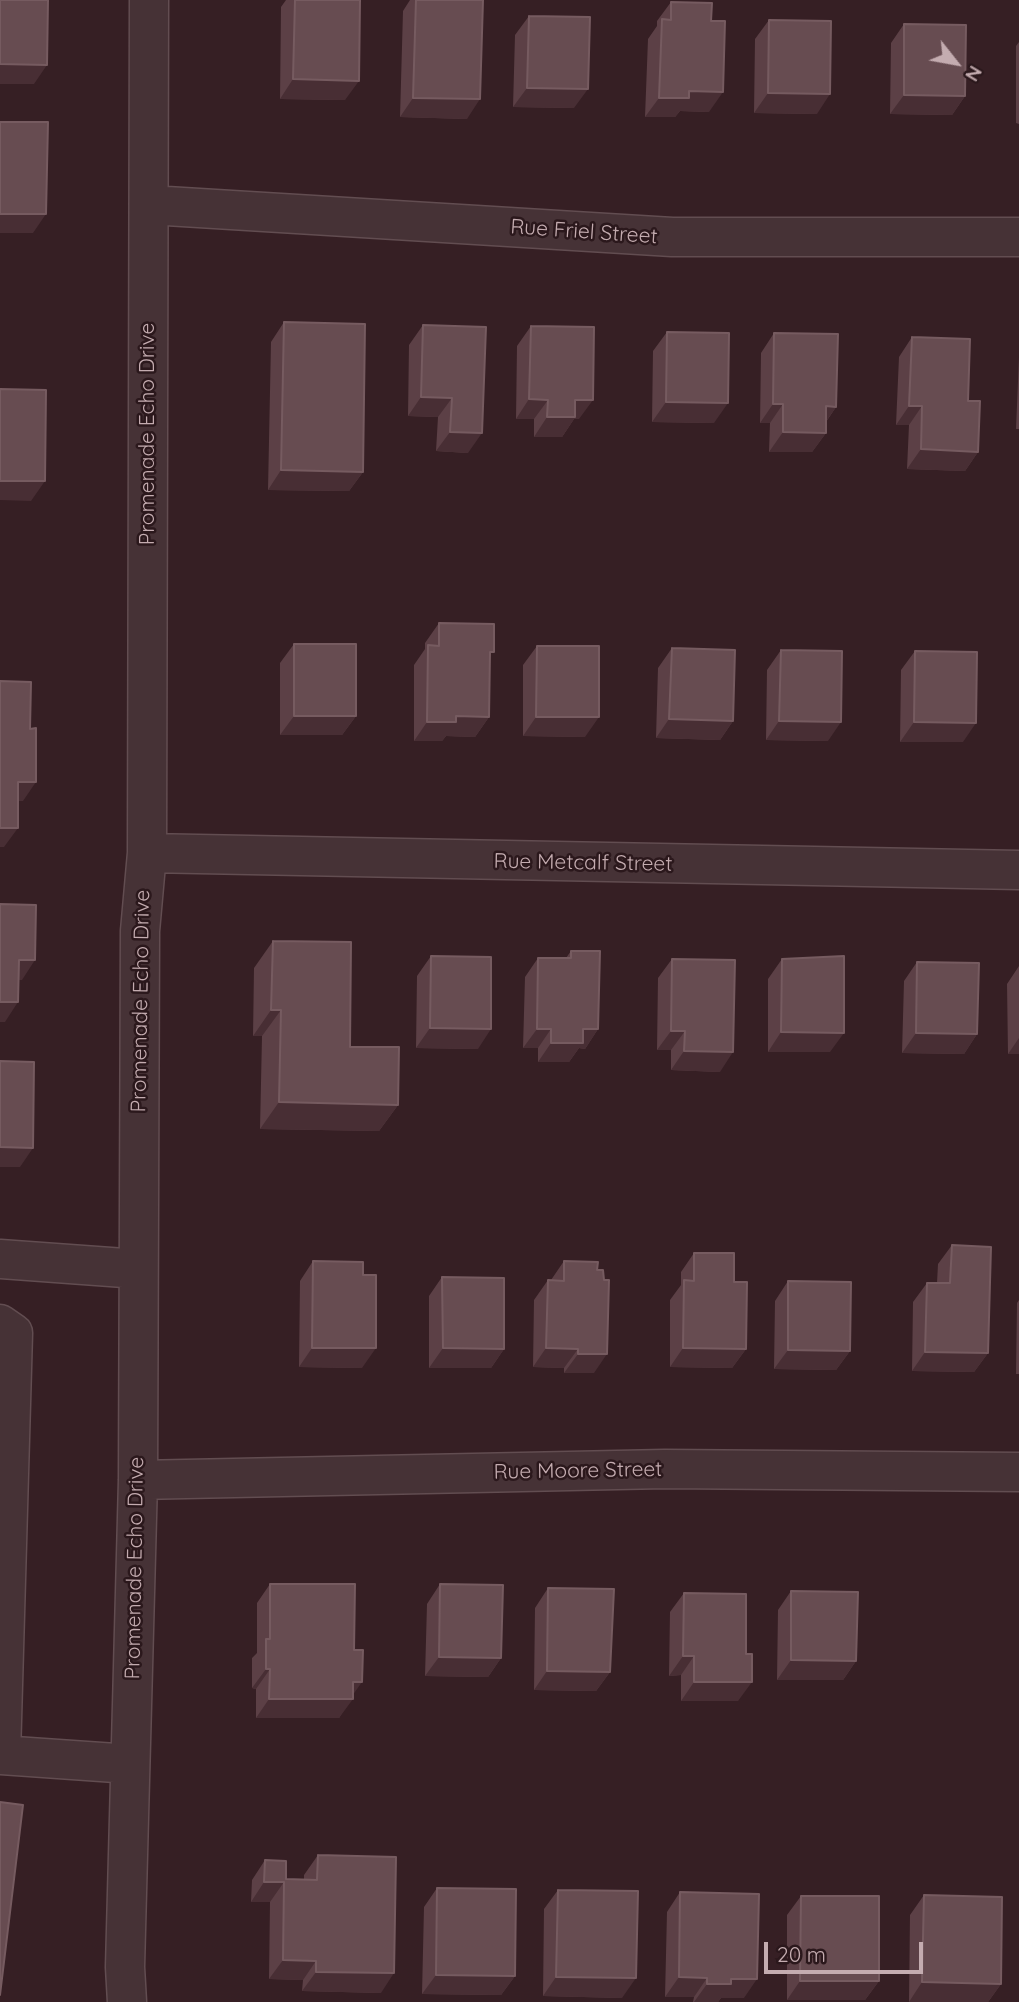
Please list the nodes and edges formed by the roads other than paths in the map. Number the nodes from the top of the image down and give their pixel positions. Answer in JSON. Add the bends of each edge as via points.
{"nodes":[{"id":1,"x":149,"y":0,"type":"edge"},
{"id":2,"x":150,"y":205,"type":"junction"},
{"id":3,"x":1019,"y":237,"type":"edge"},
{"id":4,"x":147,"y":853,"type":"junction"},
{"id":5,"x":1019,"y":870,"type":"edge"},
{"id":6,"x":0,"y":1259,"type":"edge"},
{"id":7,"x":138,"y":1269,"type":"junction"},
{"id":8,"x":0,"y":1324,"type":"edge"},
{"id":9,"x":1019,"y":1472,"type":"edge"},
{"id":10,"x":138,"y":1480,"type":"junction"},
{"id":11,"x":1,"y":1755,"type":"edge"},
{"id":12,"x":130,"y":1764,"type":"junction"},
{"id":13,"x":127,"y":2002,"type":"edge"}],
"edges":[{"from":1,"to":2,"type":"street","name":"Promenade Echo Drive"},
{"from":2,"to":3,"type":"street","name":"Rue Friel Street","via":[[672,237]]},
{"from":2,"to":4,"type":"street","name":"Promenade Echo Drive"},
{"from":4,"to":5,"type":"street","name":"Rue Metcalf Street"},
{"from":4,"to":7,"type":"street","name":"Promenade Echo Drive","via":[[140,914]]},
{"from":6,"to":7,"type":"street"},
{"from":7,"to":10,"type":"street","name":"Promenade Echo Drive"},
{"from":8,"to":11,"type":"street","via":[[13,1333]]},
{"from":9,"to":10,"type":"street","name":"Rue Moore Street","via":[[665,1469]]},
{"from":10,"to":12,"type":"street","name":"Promenade Echo Drive"},
{"from":11,"to":12,"type":"street"},
{"from":12,"to":13,"type":"street","name":"Promenade Echo Drive"}]}
